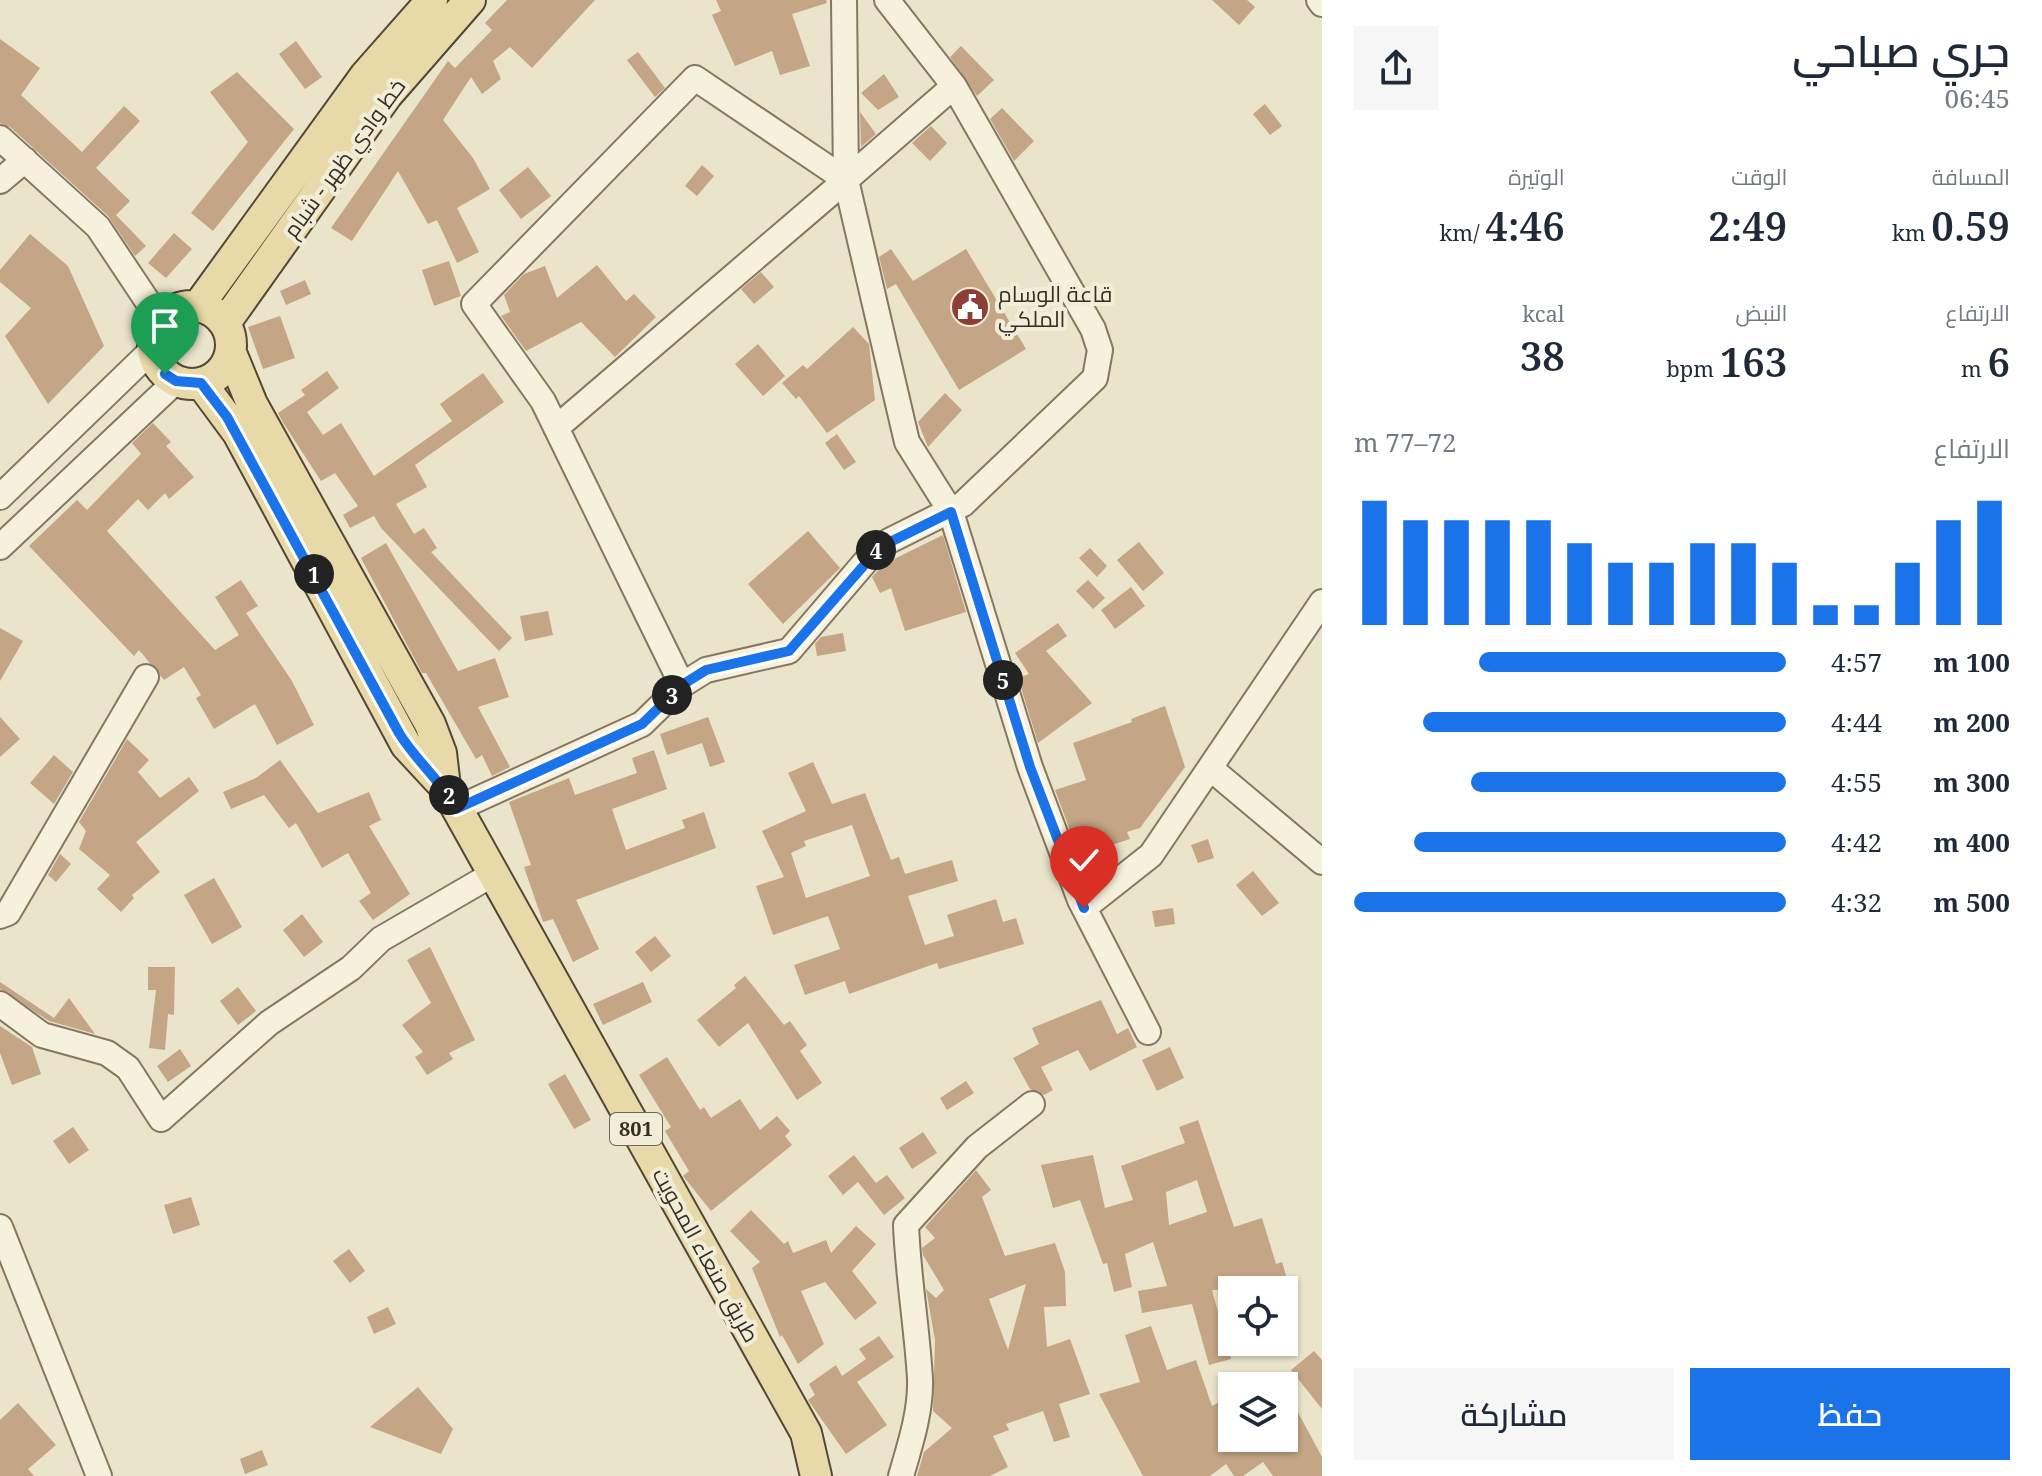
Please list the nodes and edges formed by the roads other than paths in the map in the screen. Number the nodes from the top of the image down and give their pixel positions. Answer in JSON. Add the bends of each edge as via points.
{"nodes":[{"id":1,"x":432,"y":0,"type":"edge"},
{"id":2,"x":470,"y":0,"type":"edge"},
{"id":3,"x":844,"y":0,"type":"edge"},
{"id":4,"x":887,"y":0,"type":"edge"},
{"id":5,"x":954,"y":86,"type":"junction"},
{"id":6,"x":0,"y":138,"type":"edge"},
{"id":7,"x":25,"y":160,"type":"junction"},
{"id":8,"x":846,"y":180,"type":"junction"},
{"id":9,"x":0,"y":181,"type":"edge"},
{"id":10,"x":199,"y":305,"type":"junction"},
{"id":11,"x":160,"y":320,"type":"junction"},
{"id":12,"x":225,"y":323,"type":"junction"},
{"id":13,"x":153,"y":349,"type":"junction"},
{"id":14,"x":231,"y":353,"type":"junction"},
{"id":15,"x":189,"y":382,"type":"junction"},
{"id":16,"x":556,"y":428,"type":"junction"},
{"id":17,"x":0,"y":497,"type":"edge"},
{"id":18,"x":951,"y":512,"type":"junction"},
{"id":19,"x":0,"y":547,"type":"edge"},
{"id":20,"x":1322,"y":602,"type":"edge"},
{"id":21,"x":146,"y":677,"type":"dead end"},
{"id":22,"x":682,"y":685,"type":"junction"},
{"id":23,"x":1210,"y":768,"type":"junction"},
{"id":24,"x":450,"y":798,"type":"junction"},
{"id":25,"x":1322,"y":862,"type":"edge"},
{"id":26,"x":493,"y":874,"type":"junction"},
{"id":27,"x":1084,"y":908,"type":"junction"},
{"id":28,"x":0,"y":916,"type":"edge"},
{"id":29,"x":0,"y":1004,"type":"edge"},
{"id":30,"x":1148,"y":1032,"type":"dead end"},
{"id":31,"x":1032,"y":1104,"type":"dead end"},
{"id":32,"x":0,"y":1227,"type":"edge"},
{"id":33,"x":99,"y":1476,"type":"edge"},
{"id":34,"x":816,"y":1476,"type":"edge"},
{"id":35,"x":901,"y":1476,"type":"edge"}],
"edges":[{"from":1,"to":10,"type":"main road","name":"خط وادي ظهر - شبام","via":[[365,76]]},
{"from":2,"to":12,"type":"main road","name":"خط وادي ظهر - شبام","via":[[387,95]]},
{"from":3,"to":8,"type":"street"},
{"from":4,"to":5,"type":"street"},
{"from":5,"to":8,"type":"street"},
{"from":5,"to":18,"type":"street","via":[[1093,329],[1100,350],[1089,386]]},
{"from":6,"to":7,"type":"street"},
{"from":7,"to":9,"type":"street"},
{"from":7,"to":11,"type":"street","via":[[98,227]]},
{"from":8,"to":16,"type":"street"},
{"from":8,"to":16,"type":"street","via":[[695,78],[474,304],[543,401]]},
{"from":8,"to":18,"type":"street","via":[[907,442]]},
{"from":10,"to":11,"type":"main road","via":[[184,305]]},
{"from":10,"to":12,"type":"main road"},
{"from":11,"to":13,"type":"main road"},
{"from":12,"to":14,"type":"main road"},
{"from":13,"to":15,"type":"main road","via":[[165,374]]},
{"from":13,"to":17,"type":"street"},
{"from":14,"to":15,"type":"main road","via":[[225,367]]},
{"from":14,"to":24,"type":"main road","name":"طريق صنعاء المحويت","number":"801","via":[[252,404],[430,724]]},
{"from":15,"to":19,"type":"street"},
{"from":15,"to":24,"type":"main road","name":"طريق صنعاء المحويت","number":"801","via":[[238,433],[406,745]]},
{"from":16,"to":22,"type":"street"},
{"from":18,"to":22,"type":"street","via":[[880,547],[789,651],[720,665]]},
{"from":18,"to":27,"type":"street","via":[[1030,767]]},
{"from":20,"to":23,"type":"street"},
{"from":21,"to":28,"type":"street","via":[[8,913]]},
{"from":22,"to":24,"type":"street","via":[[653,716],[630,730]]},
{"from":23,"to":25,"type":"street"},
{"from":23,"to":27,"type":"street","via":[[1151,855]]},
{"from":24,"to":26,"type":"main road","name":"طريق صنعاء المحويت","number":"801"},
{"from":26,"to":29,"type":"street","via":[[381,939],[351,968],[269,1023],[161,1119],[128,1068],[107,1053],[42,1035]]},
{"from":26,"to":34,"type":"main road","name":"طريق صنعاء المحويت","number":"801","via":[[806,1433]]},
{"from":27,"to":30,"type":"street"},
{"from":31,"to":35,"type":"street","via":[[977,1147],[906,1225],[920,1381]]},
{"from":32,"to":33,"type":"street"}]}
